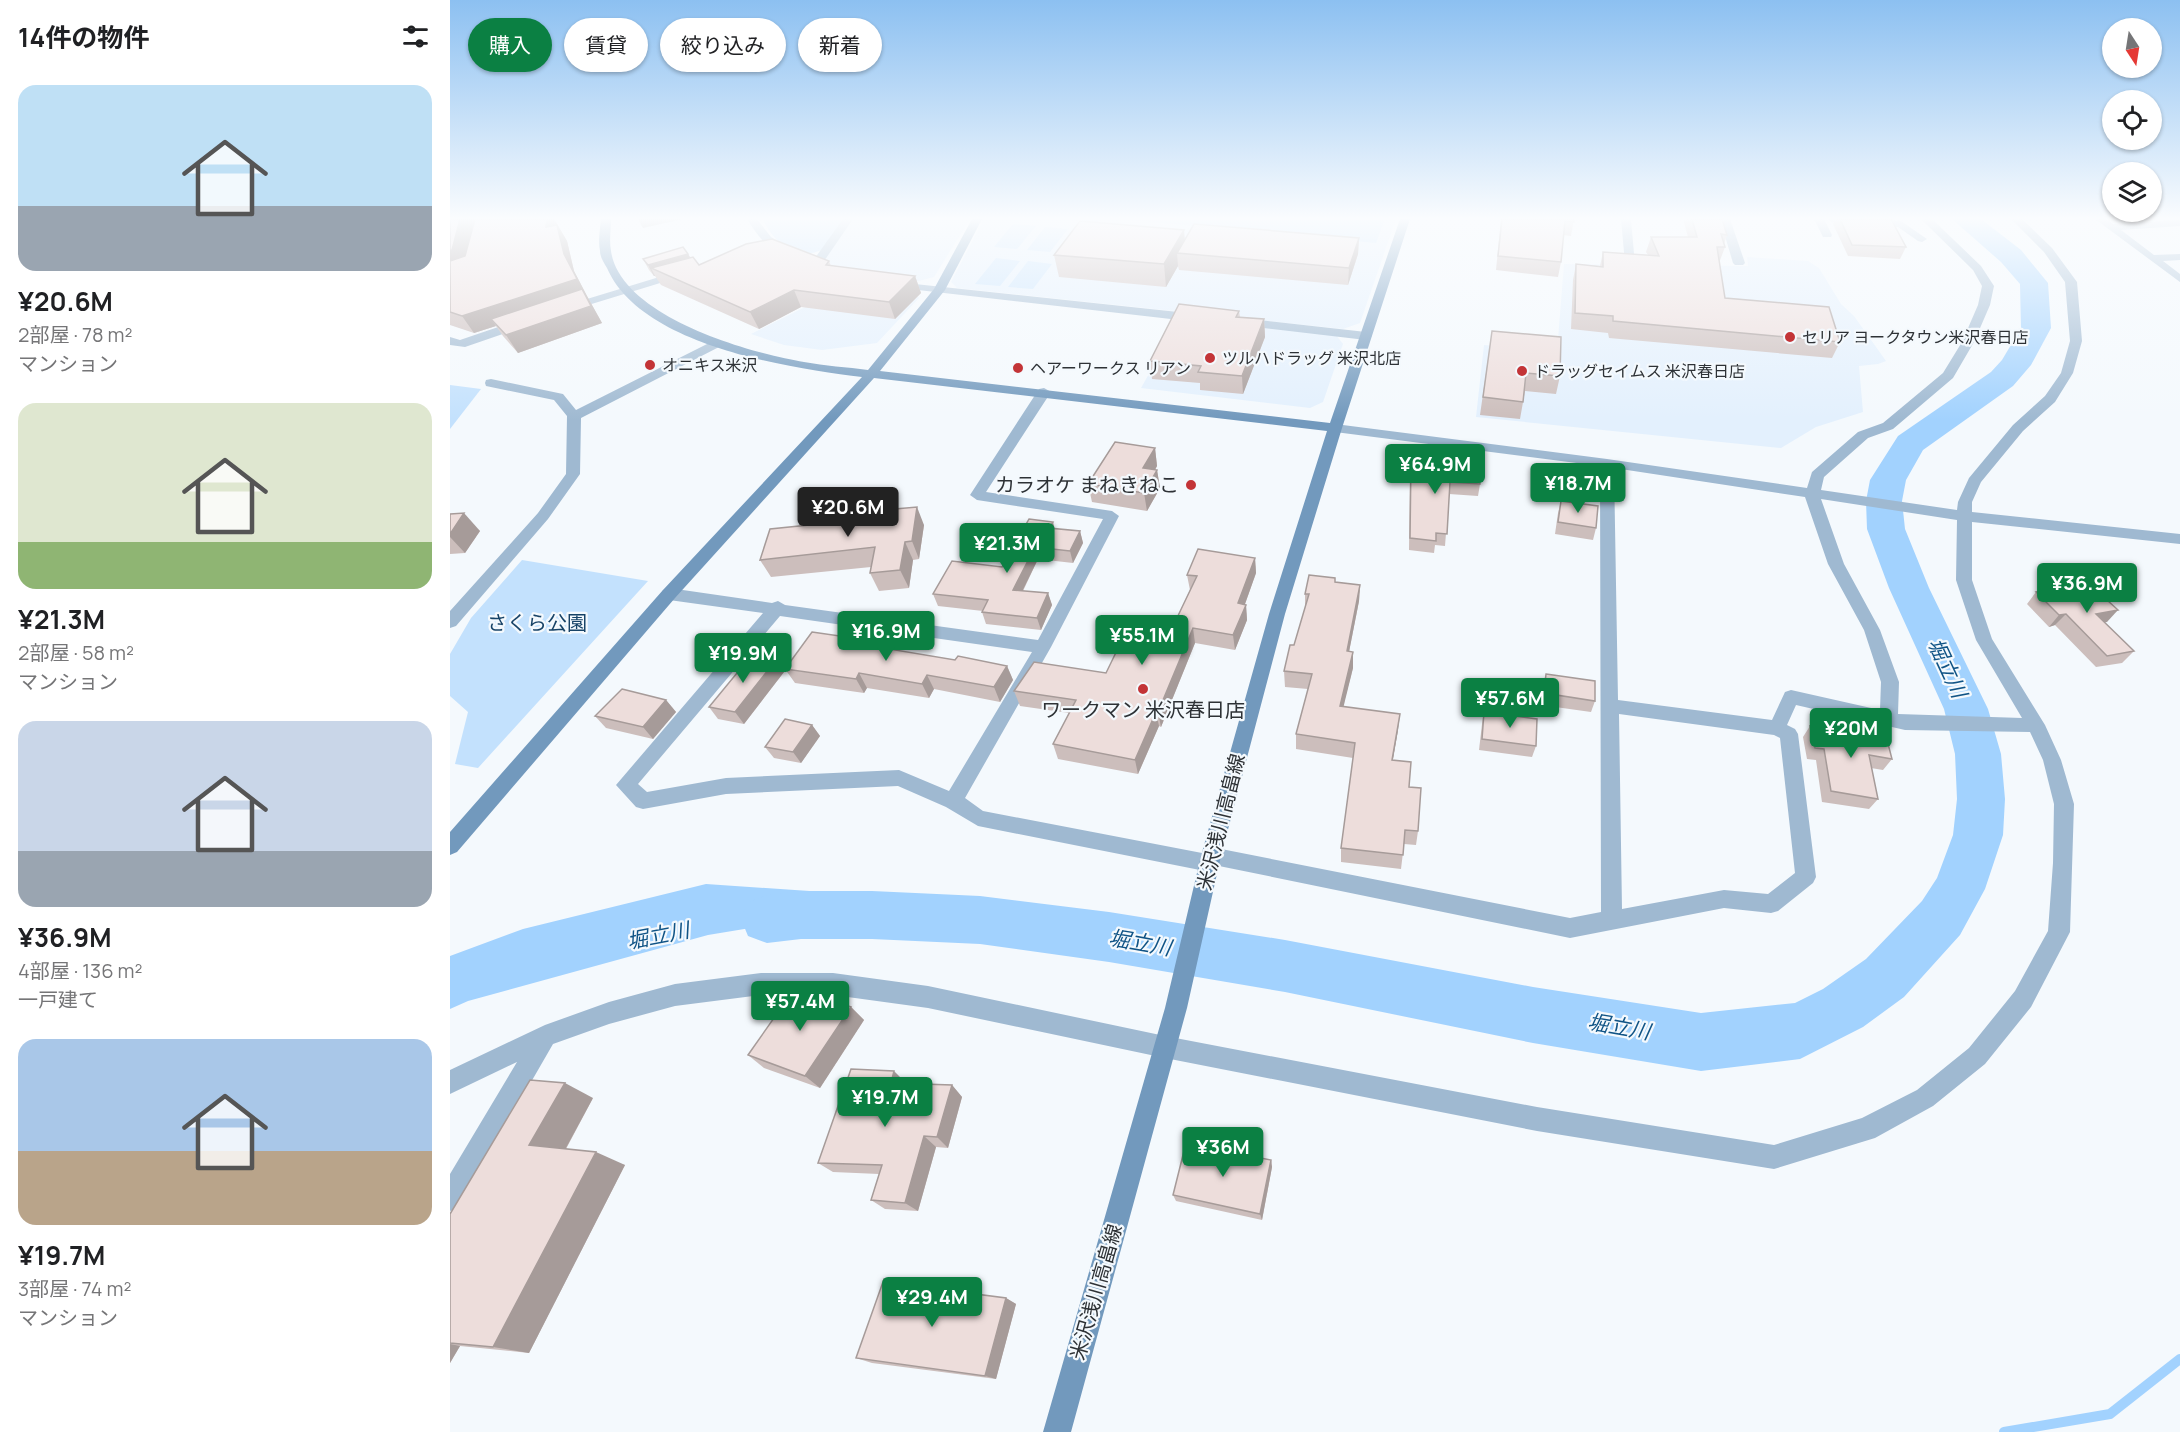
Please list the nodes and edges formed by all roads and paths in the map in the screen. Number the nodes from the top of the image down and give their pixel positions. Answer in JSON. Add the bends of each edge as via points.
{"nodes":[{"id":1,"x":621,"y":286,"type":"edge"},
{"id":2,"x":638,"y":286,"type":"edge"},
{"id":3,"x":907,"y":286,"type":"edge"},
{"id":4,"x":941,"y":286,"type":"edge"},
{"id":5,"x":1383,"y":286,"type":"edge"},
{"id":6,"x":1988,"y":286,"type":"edge"},
{"id":7,"x":2071,"y":286,"type":"edge"},
{"id":8,"x":623,"y":290,"type":"junction"},
{"id":9,"x":939,"y":290,"type":"junction"},
{"id":10,"x":558,"y":311,"type":"edge"},
{"id":11,"x":537,"y":318,"type":"edge"},
{"id":12,"x":1366,"y":336,"type":"junction"},
{"id":13,"x":450,"y":341,"type":"edge"},
{"id":14,"x":715,"y":344,"type":"junction"},
{"id":15,"x":871,"y":374,"type":"junction"},
{"id":16,"x":491,"y":383,"type":"dead end"},
{"id":17,"x":1044,"y":392,"type":"junction"},
{"id":18,"x":574,"y":416,"type":"junction"},
{"id":19,"x":1335,"y":428,"type":"junction"},
{"id":20,"x":1607,"y":464,"type":"junction"},
{"id":21,"x":1812,"y":495,"type":"junction"},
{"id":22,"x":1965,"y":516,"type":"junction"},
{"id":23,"x":2180,"y":539,"type":"edge"},
{"id":24,"x":669,"y":594,"type":"junction"},
{"id":25,"x":778,"y":608,"type":"junction"},
{"id":26,"x":450,"y":622,"type":"edge"},
{"id":27,"x":1043,"y":647,"type":"junction"},
{"id":28,"x":1609,"y":706,"type":"junction"},
{"id":29,"x":1897,"y":720,"type":"junction"},
{"id":30,"x":2036,"y":725,"type":"junction"},
{"id":31,"x":1777,"y":728,"type":"junction"},
{"id":32,"x":953,"y":801,"type":"junction"},
{"id":33,"x":450,"y":846,"type":"edge"},
{"id":34,"x":1210,"y":859,"type":"junction"},
{"id":35,"x":1612,"y":919,"type":"junction"},
{"id":36,"x":545,"y":1036,"type":"junction"},
{"id":37,"x":1165,"y":1047,"type":"junction"},
{"id":38,"x":450,"y":1082,"type":"edge"},
{"id":39,"x":450,"y":1198,"type":"edge"},
{"id":40,"x":1057,"y":1432,"type":"edge"}],
"edges":[{"from":1,"to":8,"type":"street"},
{"from":2,"to":8,"type":"street"},
{"from":3,"to":9,"type":"street"},
{"from":4,"to":9,"type":"street"},
{"from":5,"to":12,"type":"street","name":"米沢浅川高畠線"},
{"from":6,"to":21,"type":"street","via":[[1968,342],[1948,375],[1888,426],[1863,435],[1817,475]]},
{"from":7,"to":22,"type":"street","via":[[2076,341],[2067,373],[2050,399],[2018,428],[1974,482],[1965,502]]},
{"from":8,"to":10,"type":"street"},
{"from":8,"to":14,"type":"street","via":[[670,323]]},
{"from":9,"to":12,"type":"street"},
{"from":9,"to":15,"type":"street"},
{"from":11,"to":13,"type":"street","via":[[461,344]]},
{"from":12,"to":19,"type":"street","name":"米沢浅川高畠線"},
{"from":14,"to":15,"type":"street","via":[[804,366]]},
{"from":14,"to":18,"type":"street"},
{"from":15,"to":17,"type":"street"},
{"from":15,"to":24,"type":"street"},
{"from":16,"to":18,"type":"street","via":[[558,398]]},
{"from":17,"to":19,"type":"street"},
{"from":17,"to":27,"type":"street","via":[[977,495],[1112,516]]},
{"from":18,"to":26,"type":"street","via":[[573,474],[543,516]]},
{"from":19,"to":20,"type":"street"},
{"from":19,"to":34,"type":"street","name":"米沢浅川高畠線","via":[[1277,614]]},
{"from":20,"to":21,"type":"street"},
{"from":20,"to":28,"type":"street"},
{"from":21,"to":22,"type":"street"},
{"from":21,"to":29,"type":"street","via":[[1836,564],[1872,630],[1890,682]]},
{"from":22,"to":23,"type":"street"},
{"from":22,"to":30,"type":"street","via":[[1964,580],[1984,640]]},
{"from":24,"to":25,"type":"street"},
{"from":24,"to":33,"type":"street"},
{"from":25,"to":27,"type":"street"},
{"from":25,"to":32,"type":"street","via":[[626,785],[643,801],[726,786],[899,778]]},
{"from":27,"to":32,"type":"street"},
{"from":28,"to":31,"type":"street"},
{"from":28,"to":35,"type":"street"},
{"from":29,"to":30,"type":"street"},
{"from":29,"to":31,"type":"street","via":[[1791,697]]},
{"from":30,"to":37,"type":"street","via":[[2052,760],[2064,804],[2059,932],[2023,999],[1977,1056],[1925,1098],[1866,1130],[1774,1157],[1538,1119]]},
{"from":31,"to":35,"type":"street","via":[[1789,734],[1806,878],[1771,904],[1724,899]]},
{"from":32,"to":34,"type":"street","via":[[978,818]]},
{"from":34,"to":35,"type":"street","via":[[1570,928]]},
{"from":34,"to":37,"type":"street","name":"米沢浅川高畠線"},
{"from":36,"to":37,"type":"street","via":[[675,995],[761,984],[833,984],[928,997]]},
{"from":36,"to":38,"type":"street"},
{"from":36,"to":39,"type":"street"},
{"from":37,"to":40,"type":"street","name":"米沢浅川高畠線"}]}
